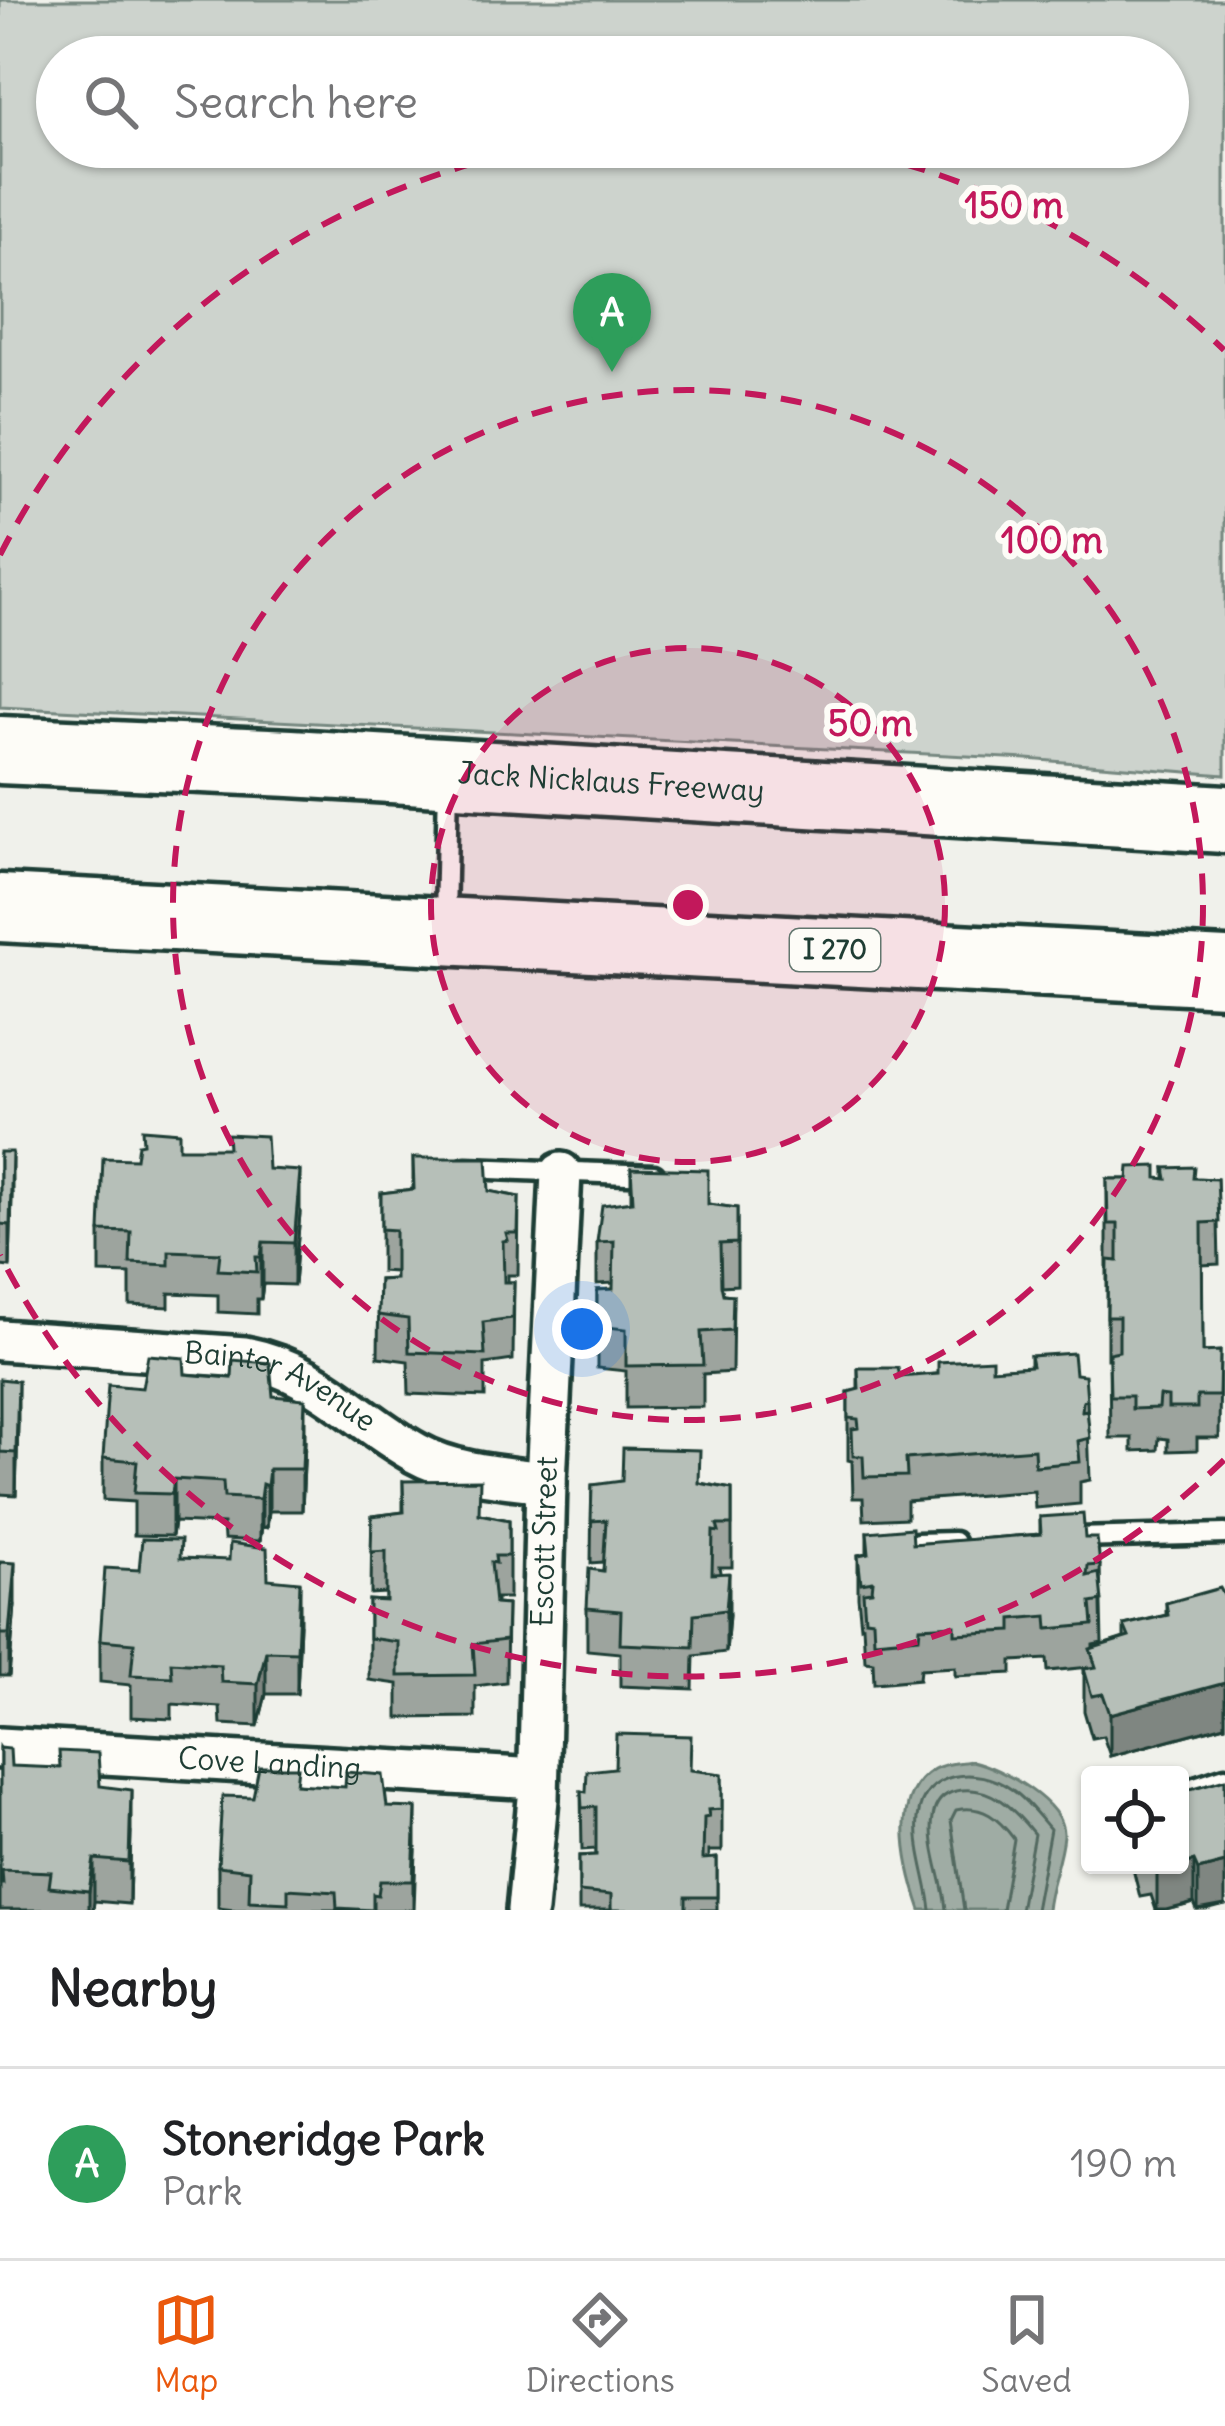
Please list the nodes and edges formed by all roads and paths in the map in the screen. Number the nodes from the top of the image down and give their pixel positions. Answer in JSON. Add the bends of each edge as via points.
{"nodes":[{"id":1,"x":0,"y":750,"type":"edge"},
{"id":2,"x":448,"y":773,"type":"junction"},
{"id":3,"x":1225,"y":819,"type":"edge"},
{"id":4,"x":0,"y":908,"type":"edge"},
{"id":5,"x":444,"y":931,"type":"junction"},
{"id":6,"x":1225,"y":972,"type":"edge"},
{"id":7,"x":448,"y":1168,"type":"edge"},
{"id":8,"x":561,"y":1173,"type":"junction"},
{"id":9,"x":668,"y":1176,"type":"edge"},
{"id":10,"x":0,"y":1340,"type":"edge"},
{"id":11,"x":546,"y":1482,"type":"junction"},
{"id":12,"x":1225,"y":1534,"type":"edge"},
{"id":13,"x":1059,"y":1539,"type":"edge"},
{"id":14,"x":964,"y":1542,"type":"edge"},
{"id":15,"x":916,"y":1543,"type":"edge"},
{"id":16,"x":0,"y":1748,"type":"edge"},
{"id":17,"x":1225,"y":1777,"type":"edge"},
{"id":18,"x":538,"y":1779,"type":"junction"},
{"id":19,"x":1189,"y":1789,"type":"edge"},
{"id":20,"x":527,"y":1910,"type":"edge"}],
"edges":[{"from":1,"to":2,"type":"highway","name":"Jack Nicklaus Freeway"},
{"from":2,"to":3,"type":"highway","name":"Jack Nicklaus Freeway"},
{"from":2,"to":5,"type":"lane"},
{"from":4,"to":5,"type":"highway","number":"I 270"},
{"from":5,"to":6,"type":"highway","number":"I 270"},
{"from":7,"to":8,"type":"lane"},
{"from":8,"to":9,"type":"lane"},
{"from":8,"to":11,"type":"street","name":"Escott Street"},
{"from":10,"to":11,"type":"street","name":"Bainter Avenue","via":[[274,1362],[418,1455]]},
{"from":11,"to":18,"type":"street","name":"Escott Street"},
{"from":12,"to":13,"type":"lane"},
{"from":14,"to":15,"type":"lane"},
{"from":16,"to":18,"type":"street","name":"Cove Landing"},
{"from":17,"to":19,"type":"lane"},
{"from":18,"to":20,"type":"street","name":"Escott Street"}]}
